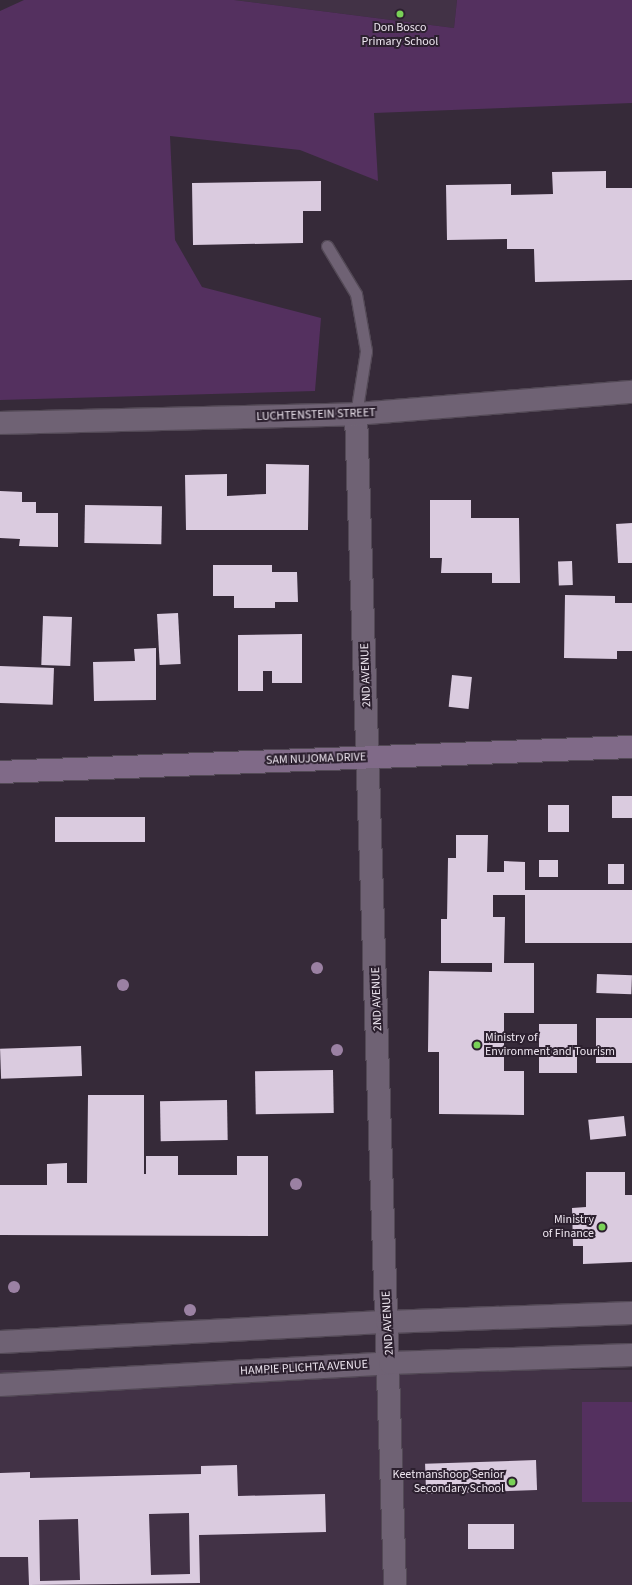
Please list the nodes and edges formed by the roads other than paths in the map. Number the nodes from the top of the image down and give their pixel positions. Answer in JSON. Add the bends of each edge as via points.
{"nodes":[{"id":1,"x":327,"y":246,"type":"dead end"},
{"id":2,"x":632,"y":392,"type":"edge"},
{"id":3,"x":356,"y":414,"type":"junction"},
{"id":4,"x":0,"y":423,"type":"edge"},
{"id":5,"x":632,"y":746,"type":"edge"},
{"id":6,"x":369,"y":757,"type":"junction"},
{"id":7,"x":0,"y":772,"type":"edge"},
{"id":8,"x":632,"y":1314,"type":"edge"},
{"id":9,"x":387,"y":1322,"type":"junction"},
{"id":10,"x":0,"y":1342,"type":"edge"},
{"id":11,"x":632,"y":1355,"type":"edge"},
{"id":12,"x":390,"y":1363,"type":"junction"},
{"id":13,"x":0,"y":1385,"type":"edge"},
{"id":14,"x":395,"y":1585,"type":"edge"}],
"edges":[{"from":1,"to":3,"type":"lane","via":[[356,294],[366,351]]},
{"from":2,"to":3,"type":"street","name":"LUCHTENSTEIN STREET"},
{"from":3,"to":4,"type":"street","name":"LUCHTENSTEIN STREET"},
{"from":3,"to":6,"type":"street","name":"2ND AVENUE"},
{"from":5,"to":6,"type":"main road","name":"SAM NUJOMA DRIVE"},
{"from":6,"to":7,"type":"main road","name":"SAM NUJOMA DRIVE"},
{"from":6,"to":9,"type":"street","name":"2ND AVENUE"},
{"from":8,"to":9,"type":"street"},
{"from":9,"to":10,"type":"street"},
{"from":9,"to":12,"type":"street","name":"2ND AVENUE"},
{"from":11,"to":12,"type":"street","name":"HAMPIE PLICHTA AVENUE"},
{"from":12,"to":13,"type":"street","name":"HAMPIE PLICHTA AVENUE"},
{"from":12,"to":14,"type":"street","name":"2ND AVENUE"}]}
